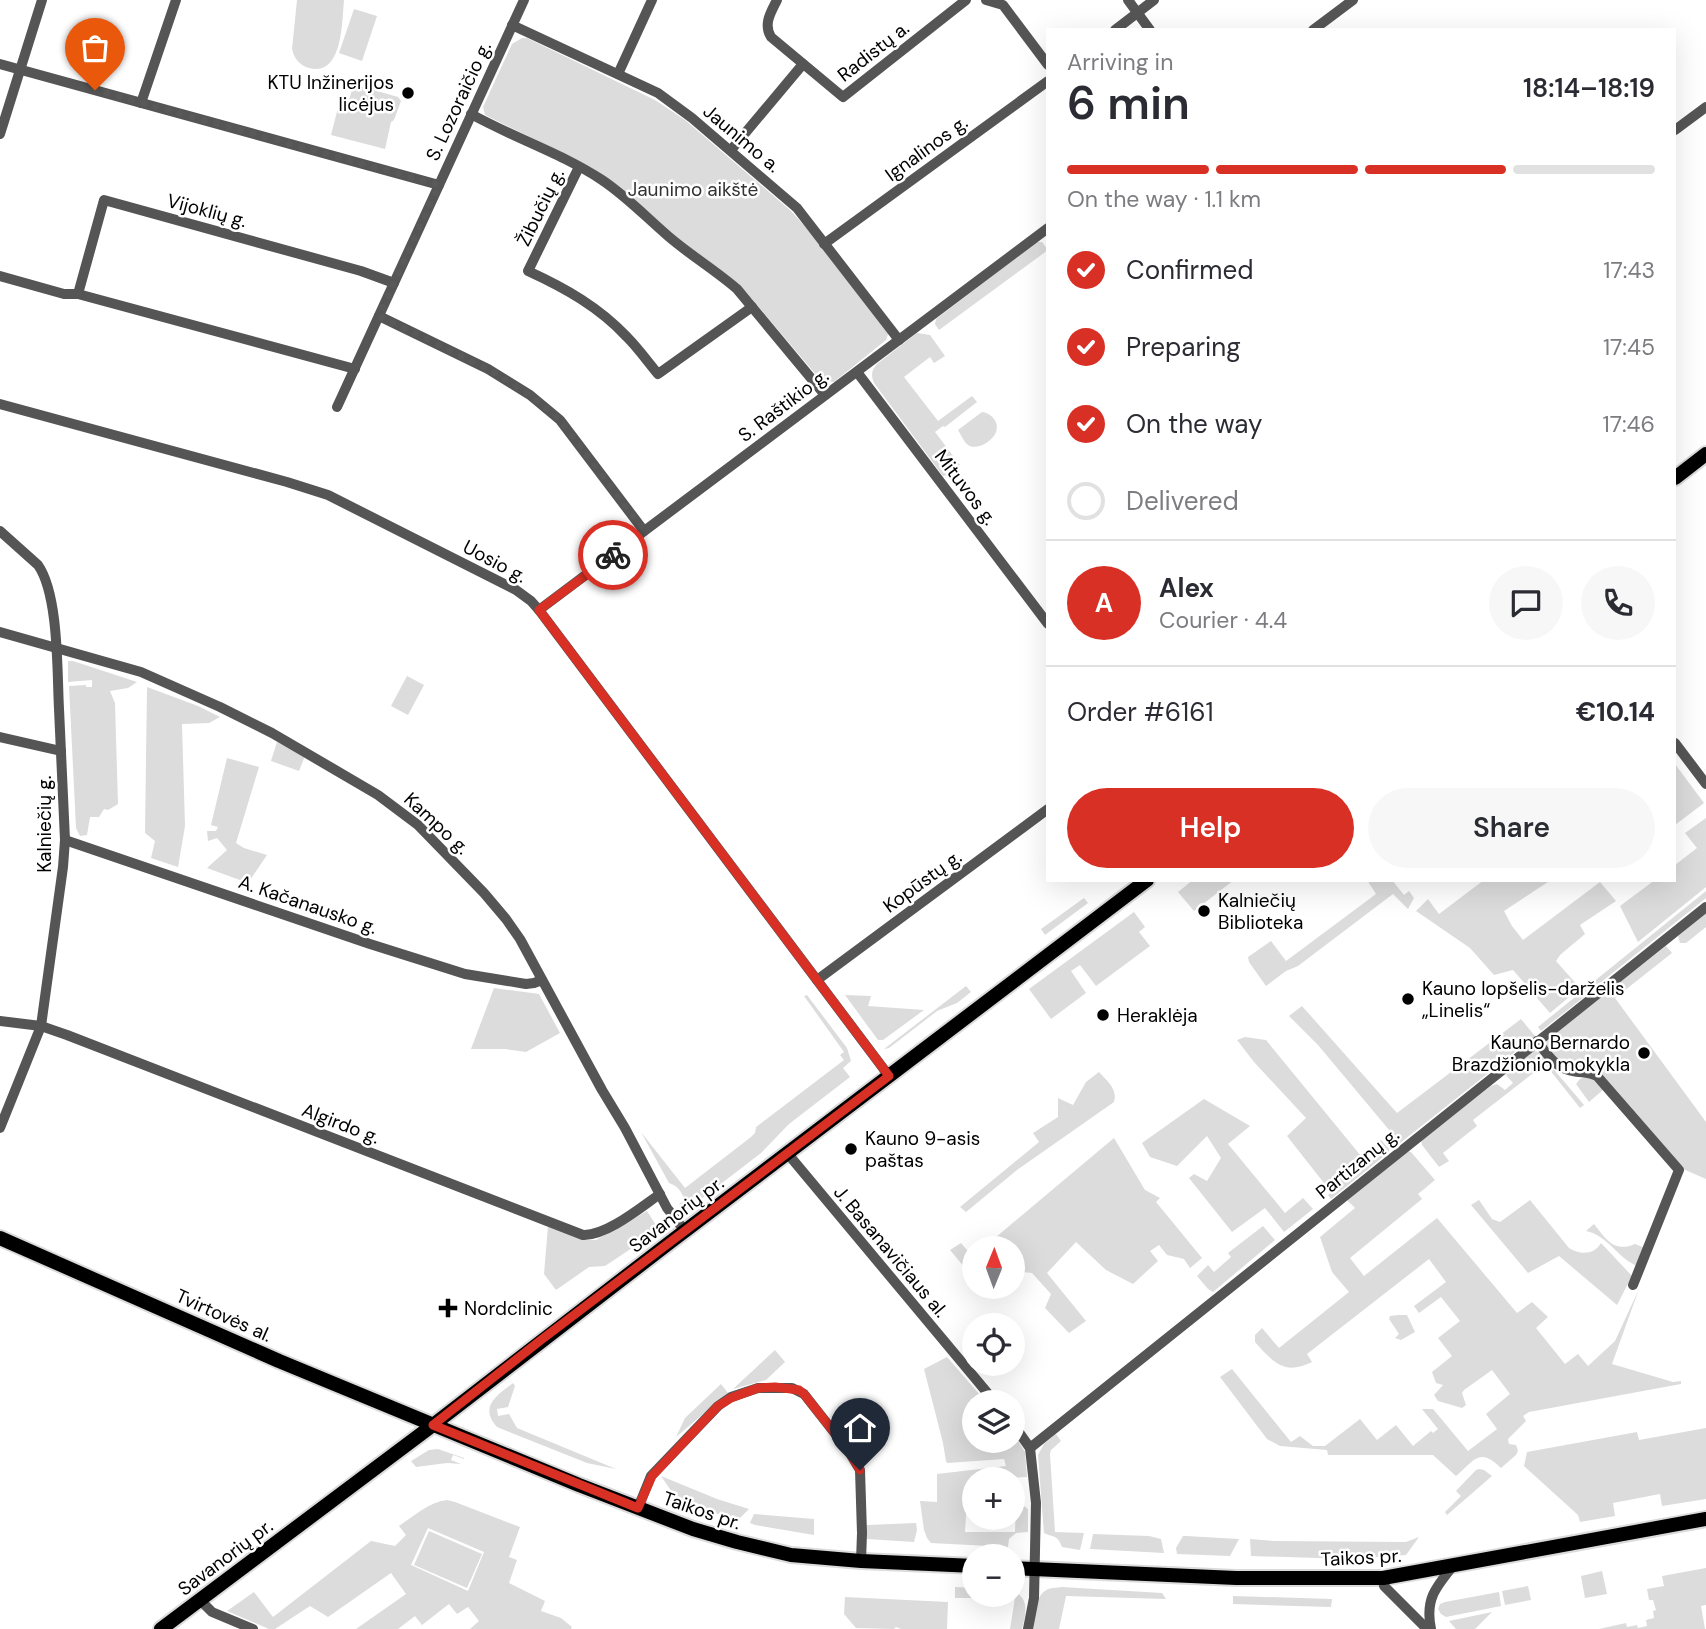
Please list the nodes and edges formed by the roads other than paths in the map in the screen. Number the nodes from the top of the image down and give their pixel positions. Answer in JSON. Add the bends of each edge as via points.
{"nodes":[{"id":1,"x":42,"y":0,"type":"edge"},
{"id":2,"x":176,"y":0,"type":"edge"},
{"id":3,"x":524,"y":0,"type":"edge"},
{"id":4,"x":652,"y":0,"type":"edge"},
{"id":5,"x":777,"y":0,"type":"edge"},
{"id":6,"x":966,"y":0,"type":"edge"},
{"id":7,"x":986,"y":0,"type":"edge"},
{"id":8,"x":1128,"y":0,"type":"edge"},
{"id":9,"x":1154,"y":0,"type":"edge"},
{"id":10,"x":1353,"y":0,"type":"edge"},
{"id":11,"x":1137,"y":13,"type":"junction"},
{"id":12,"x":512,"y":25,"type":"junction"},
{"id":13,"x":1118,"y":28,"type":"edge"},
{"id":14,"x":1148,"y":28,"type":"edge"},
{"id":15,"x":1316,"y":28,"type":"edge"},
{"id":16,"x":1046,"y":62,"type":"edge"},
{"id":17,"x":0,"y":64,"type":"edge"},
{"id":18,"x":803,"y":64,"type":"junction"},
{"id":19,"x":20,"y":69,"type":"junction"},
{"id":20,"x":618,"y":74,"type":"junction"},
{"id":21,"x":1046,"y":82,"type":"edge"},
{"id":22,"x":141,"y":103,"type":"junction"},
{"id":23,"x":1706,"y":107,"type":"edge"},
{"id":24,"x":471,"y":114,"type":"junction"},
{"id":25,"x":1676,"y":129,"type":"edge"},
{"id":26,"x":0,"y":134,"type":"edge"},
{"id":27,"x":731,"y":150,"type":"junction"},
{"id":28,"x":579,"y":167,"type":"junction"},
{"id":29,"x":439,"y":185,"type":"junction"},
{"id":30,"x":1046,"y":230,"type":"edge"},
{"id":31,"x":824,"y":244,"type":"junction"},
{"id":32,"x":0,"y":276,"type":"edge"},
{"id":33,"x":394,"y":283,"type":"junction"},
{"id":34,"x":78,"y":294,"type":"junction"},
{"id":35,"x":752,"y":307,"type":"junction"},
{"id":36,"x":379,"y":316,"type":"junction"},
{"id":37,"x":899,"y":340,"type":"junction"},
{"id":38,"x":355,"y":369,"type":"junction"},
{"id":39,"x":857,"y":372,"type":"junction"},
{"id":40,"x":825,"y":395,"type":"junction"},
{"id":41,"x":0,"y":404,"type":"edge"},
{"id":42,"x":337,"y":407,"type":"dead end"},
{"id":43,"x":1706,"y":454,"type":"edge"},
{"id":44,"x":1676,"y":477,"type":"edge"},
{"id":45,"x":0,"y":531,"type":"edge"},
{"id":46,"x":644,"y":531,"type":"junction"},
{"id":47,"x":539,"y":610,"type":"junction"},
{"id":48,"x":1046,"y":621,"type":"edge"},
{"id":49,"x":0,"y":632,"type":"edge"},
{"id":50,"x":56,"y":647,"type":"junction"},
{"id":51,"x":0,"y":737,"type":"edge"},
{"id":52,"x":1676,"y":744,"type":"edge"},
{"id":53,"x":61,"y":751,"type":"junction"},
{"id":54,"x":1706,"y":784,"type":"edge"},
{"id":55,"x":1046,"y":810,"type":"edge"},
{"id":56,"x":65,"y":840,"type":"junction"},
{"id":57,"x":1144,"y":882,"type":"edge"},
{"id":58,"x":1706,"y":907,"type":"edge"},
{"id":59,"x":542,"y":980,"type":"junction"},
{"id":60,"x":817,"y":980,"type":"junction"},
{"id":61,"x":0,"y":1021,"type":"edge"},
{"id":62,"x":41,"y":1026,"type":"junction"},
{"id":63,"x":1537,"y":1041,"type":"junction"},
{"id":64,"x":889,"y":1076,"type":"junction"},
{"id":65,"x":0,"y":1128,"type":"edge"},
{"id":66,"x":788,"y":1154,"type":"junction"},
{"id":67,"x":660,"y":1194,"type":"junction"},
{"id":68,"x":685,"y":1231,"type":"junction"},
{"id":69,"x":0,"y":1238,"type":"edge"},
{"id":70,"x":1633,"y":1286,"type":"dead end"},
{"id":71,"x":985,"y":1390,"type":"edge"},
{"id":72,"x":433,"y":1425,"type":"junction"},
{"id":73,"x":1025,"y":1441,"type":"edge"},
{"id":74,"x":1030,"y":1448,"type":"junction"},
{"id":75,"x":638,"y":1508,"type":"junction"},
{"id":76,"x":1706,"y":1518,"type":"edge"},
{"id":77,"x":861,"y":1561,"type":"junction"},
{"id":78,"x":962,"y":1565,"type":"edge"},
{"id":79,"x":1453,"y":1566,"type":"junction"},
{"id":80,"x":1025,"y":1569,"type":"edge"},
{"id":81,"x":1035,"y":1570,"type":"junction"},
{"id":82,"x":1383,"y":1578,"type":"junction"},
{"id":83,"x":200,"y":1600,"type":"junction"},
{"id":84,"x":161,"y":1629,"type":"edge"},
{"id":85,"x":253,"y":1629,"type":"edge"},
{"id":86,"x":1028,"y":1629,"type":"edge"},
{"id":87,"x":1429,"y":1629,"type":"edge"}],
"edges":[{"from":1,"to":19,"type":"street"},
{"from":2,"to":22,"type":"street"},
{"from":3,"to":12,"type":"street","name":"S. Lozoraičio g."},
{"from":4,"to":20,"type":"street"},
{"from":5,"to":18,"type":"street","name":"Radistų a.","via":[[767,31]]},
{"from":6,"to":18,"type":"street","name":"Radistų a.","via":[[843,97]]},
{"from":7,"to":16,"type":"street","via":[[1003,5]]},
{"from":8,"to":11,"type":"street"},
{"from":9,"to":11,"type":"street"},
{"from":10,"to":15,"type":"street"},
{"from":11,"to":13,"type":"street"},
{"from":11,"to":14,"type":"street"},
{"from":12,"to":20,"type":"street","name":"Jaunimo a."},
{"from":12,"to":24,"type":"street","name":"S. Lozoraičio g."},
{"from":17,"to":19,"type":"street"},
{"from":18,"to":27,"type":"street"},
{"from":19,"to":22,"type":"street"},
{"from":19,"to":26,"type":"street"},
{"from":20,"to":27,"type":"street","name":"Jaunimo a.","via":[[657,93]]},
{"from":21,"to":31,"type":"street","name":"Ignalinos g."},
{"from":22,"to":29,"type":"street"},
{"from":23,"to":25,"type":"street"},
{"from":24,"to":28,"type":"street"},
{"from":24,"to":29,"type":"street","name":"S. Lozoraičio g."},
{"from":27,"to":31,"type":"street","name":"Jaunimo a.","via":[[797,208]]},
{"from":28,"to":35,"type":"street","via":[[618,192],[723,276]]},
{"from":28,"to":35,"type":"street","name":"Žibučių g.","via":[[528,271],[590,304],[627,336],[658,374]]},
{"from":29,"to":33,"type":"street","name":"S. Lozoraičio g."},
{"from":30,"to":37,"type":"street","name":"S. Raštikio g."},
{"from":31,"to":37,"type":"street","name":"Jaunimo a."},
{"from":32,"to":34,"type":"street"},
{"from":33,"to":34,"type":"street","name":"Vijoklių g.","via":[[104,200]]},
{"from":33,"to":36,"type":"street","name":"S. Lozoraičio g."},
{"from":34,"to":38,"type":"street"},
{"from":35,"to":40,"type":"street"},
{"from":36,"to":38,"type":"street","name":"S. Lozoraičio g."},
{"from":36,"to":46,"type":"street","via":[[488,369],[530,395],[560,420]]},
{"from":37,"to":39,"type":"street","name":"S. Raštikio g."},
{"from":38,"to":42,"type":"street","name":"S. Lozoraičio g."},
{"from":39,"to":40,"type":"street","name":"S. Raštikio g."},
{"from":39,"to":48,"type":"street","name":"Mituvos g."},
{"from":40,"to":46,"type":"street","name":"S. Raštikio g."},
{"from":41,"to":47,"type":"street","name":"Uosio g.","via":[[328,495],[516,590]]},
{"from":43,"to":44,"type":"main road"},
{"from":45,"to":50,"type":"street","name":"Kalniečių g.","via":[[43,572],[52,603]]},
{"from":46,"to":47,"type":"street","name":"S. Raštikio g."},
{"from":47,"to":60,"type":"street","name":"Uosio g."},
{"from":49,"to":50,"type":"street","name":"Kampo g."},
{"from":50,"to":53,"type":"street","name":"Kalniečių g."},
{"from":50,"to":59,"type":"street","name":"Kampo g.","via":[[141,672],[220,708],[378,795],[418,825],[484,893],[520,939]]},
{"from":51,"to":53,"type":"street"},
{"from":52,"to":54,"type":"street"},
{"from":53,"to":56,"type":"street","name":"Kalniečių g."},
{"from":55,"to":60,"type":"street","name":"Kopūstų g."},
{"from":56,"to":59,"type":"street","name":"A. Kačanausko g.","via":[[465,974],[526,984]]},
{"from":56,"to":62,"type":"street","name":"Kalniečių g."},
{"from":57,"to":64,"type":"main road","name":"Savanorių pr."},
{"from":58,"to":63,"type":"street","name":"Partizanų g."},
{"from":59,"to":67,"type":"street","name":"Kampo g."},
{"from":60,"to":64,"type":"street","name":"Uosio g."},
{"from":61,"to":62,"type":"street","name":"Algirdo g."},
{"from":62,"to":65,"type":"street","name":"Kalniečių g."},
{"from":62,"to":67,"type":"street","name":"Algirdo g.","via":[[583,1236],[603,1232]]},
{"from":63,"to":70,"type":"street","via":[[1557,1066],[1597,1076],[1679,1170]]},
{"from":63,"to":74,"type":"street","name":"Partizanų g."},
{"from":64,"to":66,"type":"main road","name":"Savanorių pr."},
{"from":66,"to":68,"type":"main road","name":"Savanorių pr."},
{"from":66,"to":71,"type":"street","name":"J. Basanavičiaus al."},
{"from":67,"to":68,"type":"street","name":"Kampo g."},
{"from":68,"to":72,"type":"main road","name":"Savanorių pr."},
{"from":69,"to":72,"type":"main road","name":"Tvirtovės al."},
{"from":72,"to":75,"type":"main road","name":"Taikos pr."},
{"from":72,"to":83,"type":"main road","name":"Savanorių pr."},
{"from":73,"to":74,"type":"street"},
{"from":74,"to":81,"type":"street","via":[[1036,1503]]},
{"from":75,"to":77,"type":"main road","name":"Taikos pr.","via":[[758,1548]]},
{"from":75,"to":77,"type":"street","via":[[652,1476],[718,1406],[758,1388],[792,1388],[804,1394],[860,1470]]},
{"from":76,"to":79,"type":"main road","name":"Taikos pr."},
{"from":77,"to":78,"type":"main road","name":"Taikos pr."},
{"from":79,"to":82,"type":"main road","name":"Taikos pr."},
{"from":79,"to":87,"type":"street","via":[[1433,1594]]},
{"from":80,"to":81,"type":"main road","name":"Taikos pr."},
{"from":81,"to":82,"type":"main road","name":"Taikos pr."},
{"from":81,"to":86,"type":"street"},
{"from":82,"to":87,"type":"street","via":[[1384,1586]]},
{"from":83,"to":84,"type":"main road","name":"Savanorių pr."},
{"from":83,"to":85,"type":"street","via":[[212,1612]]}]}
